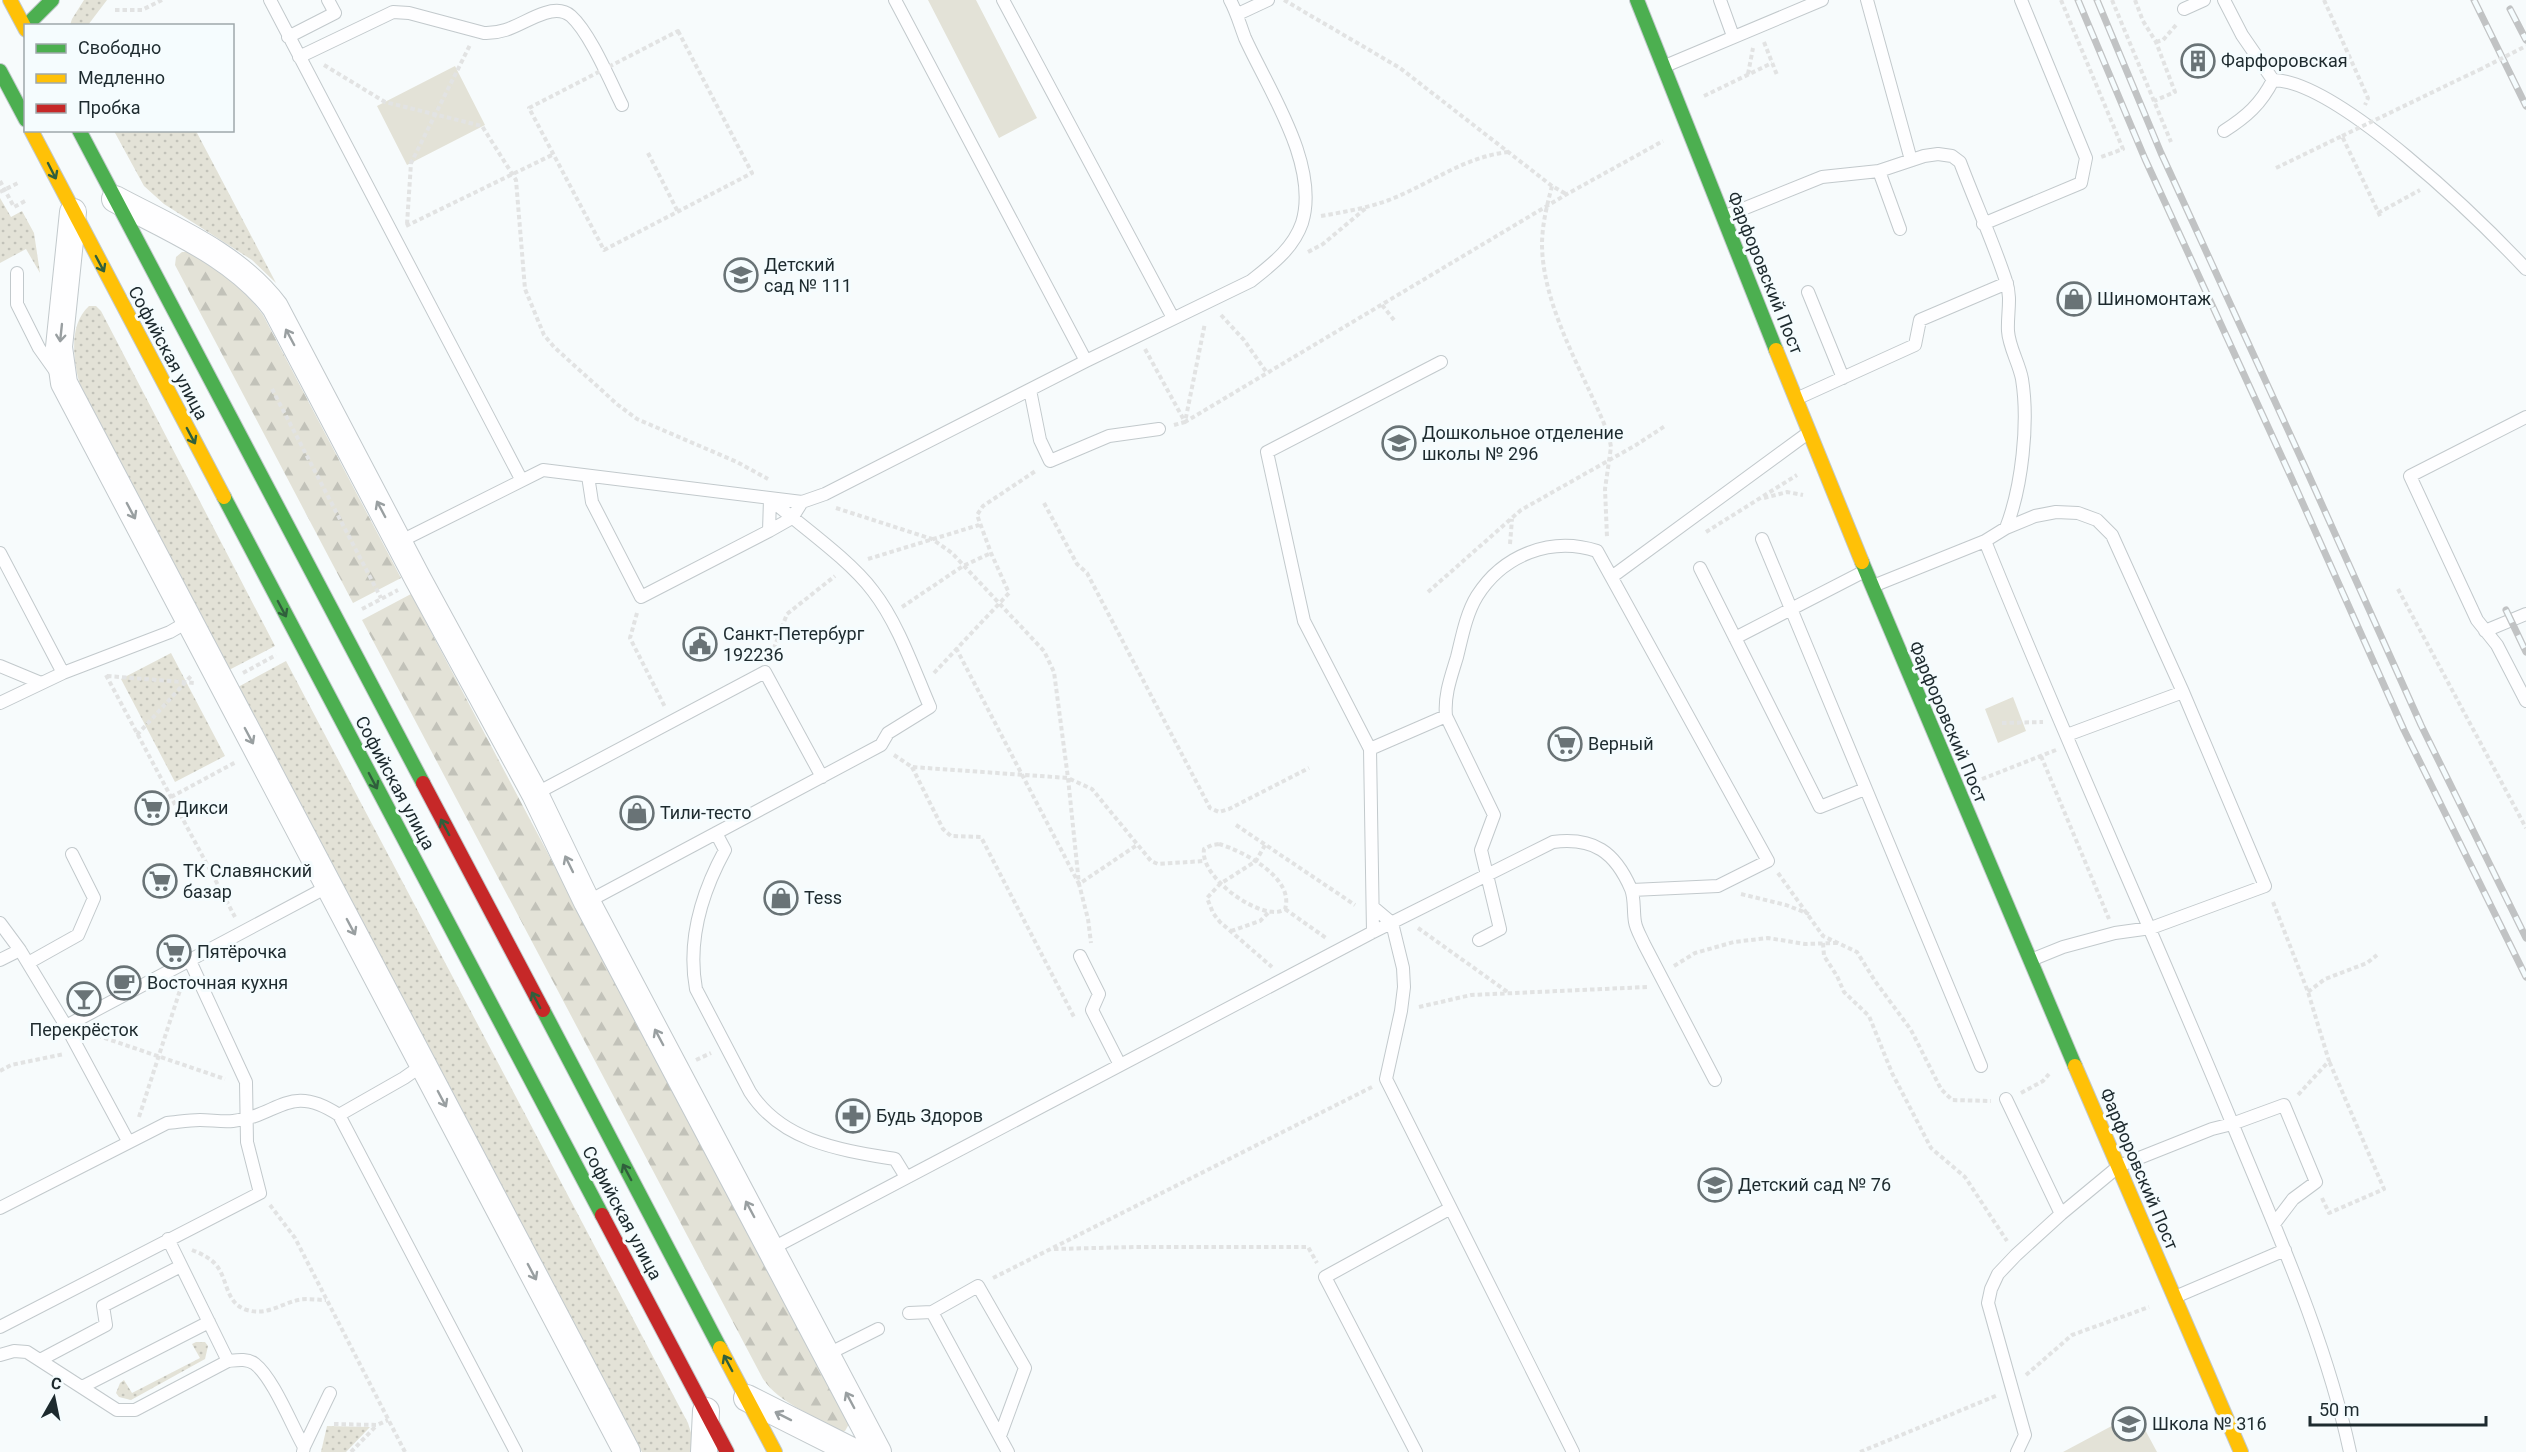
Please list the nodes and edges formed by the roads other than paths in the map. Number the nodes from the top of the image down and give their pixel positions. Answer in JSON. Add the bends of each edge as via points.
{"nodes":[{"id":1,"x":10,"y":0,"type":"edge"},
{"id":2,"x":52,"y":0,"type":"edge"},
{"id":3,"x":270,"y":0,"type":"edge"},
{"id":4,"x":328,"y":0,"type":"edge"},
{"id":5,"x":895,"y":0,"type":"edge"},
{"id":6,"x":1003,"y":0,"type":"edge"},
{"id":7,"x":1230,"y":0,"type":"edge"},
{"id":8,"x":1268,"y":0,"type":"edge"},
{"id":9,"x":1637,"y":0,"type":"edge"},
{"id":10,"x":1720,"y":0,"type":"edge"},
{"id":11,"x":1822,"y":0,"type":"edge"},
{"id":12,"x":1867,"y":0,"type":"edge"},
{"id":13,"x":2021,"y":0,"type":"edge"},
{"id":14,"x":2204,"y":0,"type":"edge"},
{"id":15,"x":2223,"y":0,"type":"edge"},
{"id":16,"x":2184,"y":9,"type":"road end"},
{"id":17,"x":1238,"y":14,"type":"junction"},
{"id":18,"x":28,"y":24,"type":"edge"},
{"id":19,"x":24,"y":25,"type":"edge"},
{"id":20,"x":24,"y":28,"type":"edge"},
{"id":21,"x":8,"y":36,"type":"dead end"},
{"id":22,"x":1733,"y":36,"type":"junction"},
{"id":23,"x":288,"y":37,"type":"junction"},
{"id":24,"x":302,"y":55,"type":"junction"},
{"id":25,"x":1664,"y":66,"type":"junction"},
{"id":26,"x":0,"y":71,"type":"edge"},
{"id":27,"x":2273,"y":80,"type":"junction"},
{"id":28,"x":622,"y":105,"type":"dead end"},
{"id":29,"x":24,"y":116,"type":"edge"},
{"id":30,"x":2224,"y":131,"type":"dead end"},
{"id":31,"x":32,"y":132,"type":"edge"},
{"id":32,"x":80,"y":132,"type":"edge"},
{"id":33,"x":1911,"y":160,"type":"junction"},
{"id":34,"x":1879,"y":171,"type":"junction"},
{"id":35,"x":116,"y":199,"type":"junction"},
{"id":36,"x":73,"y":212,"type":"junction"},
{"id":37,"x":1723,"y":217,"type":"junction"},
{"id":38,"x":1983,"y":224,"type":"junction"},
{"id":39,"x":1900,"y":229,"type":"dead end"},
{"id":40,"x":2526,"y":269,"type":"edge"},
{"id":41,"x":17,"y":273,"type":"dead end"},
{"id":42,"x":2007,"y":283,"type":"junction"},
{"id":43,"x":1808,"y":292,"type":"dead end"},
{"id":44,"x":1173,"y":318,"type":"junction"},
{"id":45,"x":1086,"y":361,"type":"junction"},
{"id":46,"x":1441,"y":362,"type":"dead end"},
{"id":47,"x":1843,"y":378,"type":"junction"},
{"id":48,"x":64,"y":383,"type":"junction"},
{"id":49,"x":1029,"y":390,"type":"junction"},
{"id":50,"x":1795,"y":399,"type":"junction"},
{"id":51,"x":2526,"y":417,"type":"edge"},
{"id":52,"x":1159,"y":429,"type":"dead end"},
{"id":53,"x":1808,"y":432,"type":"junction"},
{"id":54,"x":588,"y":476,"type":"junction"},
{"id":55,"x":521,"y":479,"type":"junction"},
{"id":56,"x":770,"y":499,"type":"junction"},
{"id":57,"x":807,"y":500,"type":"junction"},
{"id":58,"x":792,"y":518,"type":"junction"},
{"id":59,"x":2006,"y":528,"type":"junction"},
{"id":60,"x":769,"y":531,"type":"junction"},
{"id":61,"x":1762,"y":539,"type":"dead end"},
{"id":62,"x":1986,"y":541,"type":"junction"},
{"id":63,"x":399,"y":542,"type":"junction"},
{"id":64,"x":0,"y":553,"type":"edge"},
{"id":65,"x":1700,"y":568,"type":"dead end"},
{"id":66,"x":1866,"y":570,"type":"junction"},
{"id":67,"x":1613,"y":576,"type":"junction"},
{"id":68,"x":1872,"y":586,"type":"junction"},
{"id":69,"x":1791,"y":609,"type":"junction"},
{"id":70,"x":2526,"y":614,"type":"edge"},
{"id":71,"x":189,"y":621,"type":"junction"},
{"id":72,"x":2485,"y":631,"type":"junction"},
{"id":73,"x":1735,"y":638,"type":"junction"},
{"id":74,"x":0,"y":666,"type":"edge"},
{"id":75,"x":63,"y":673,"type":"junction"},
{"id":76,"x":41,"y":683,"type":"junction"},
{"id":77,"x":2183,"y":692,"type":"junction"},
{"id":78,"x":2526,"y":701,"type":"edge"},
{"id":79,"x":0,"y":703,"type":"edge"},
{"id":80,"x":1446,"y":716,"type":"junction"},
{"id":81,"x":2069,"y":740,"type":"junction"},
{"id":82,"x":1370,"y":749,"type":"junction"},
{"id":83,"x":822,"y":777,"type":"junction"},
{"id":84,"x":1865,"y":789,"type":"junction"},
{"id":85,"x":535,"y":794,"type":"junction"},
{"id":86,"x":716,"y":833,"type":"junction"},
{"id":87,"x":72,"y":854,"type":"dead end"},
{"id":88,"x":1486,"y":876,"type":"junction"},
{"id":89,"x":329,"y":886,"type":"junction"},
{"id":90,"x":1632,"y":890,"type":"junction"},
{"id":91,"x":587,"y":902,"type":"junction"},
{"id":92,"x":1373,"y":912,"type":"junction"},
{"id":93,"x":1397,"y":920,"type":"junction"},
{"id":94,"x":0,"y":923,"type":"edge"},
{"id":95,"x":2151,"y":928,"type":"junction"},
{"id":96,"x":1373,"y":932,"type":"junction"},
{"id":97,"x":1479,"y":940,"type":"dead end"},
{"id":98,"x":20,"y":950,"type":"junction"},
{"id":99,"x":1080,"y":956,"type":"road end"},
{"id":100,"x":0,"y":960,"type":"edge"},
{"id":101,"x":190,"y":961,"type":"junction"},
{"id":102,"x":2030,"y":961,"type":"junction"},
{"id":103,"x":28,"y":963,"type":"junction"},
{"id":104,"x":66,"y":1026,"type":"junction"},
{"id":105,"x":424,"y":1064,"type":"junction"},
{"id":106,"x":1120,"y":1065,"type":"junction"},
{"id":107,"x":1981,"y":1066,"type":"dead end"},
{"id":108,"x":1715,"y":1080,"type":"dead end"},
{"id":109,"x":2006,"y":1099,"type":"road end"},
{"id":110,"x":339,"y":1115,"type":"junction"},
{"id":111,"x":247,"y":1119,"type":"junction"},
{"id":112,"x":2232,"y":1124,"type":"junction"},
{"id":113,"x":128,"y":1141,"type":"junction"},
{"id":114,"x":2120,"y":1166,"type":"junction"},
{"id":115,"x":906,"y":1177,"type":"junction"},
{"id":116,"x":0,"y":1208,"type":"edge"},
{"id":117,"x":1449,"y":1209,"type":"junction"},
{"id":118,"x":2061,"y":1214,"type":"junction"},
{"id":119,"x":2274,"y":1224,"type":"junction"},
{"id":120,"x":168,"y":1239,"type":"junction"},
{"id":121,"x":771,"y":1249,"type":"junction"},
{"id":122,"x":2285,"y":1250,"type":"junction"},
{"id":123,"x":181,"y":1266,"type":"junction"},
{"id":124,"x":2174,"y":1298,"type":"junction"},
{"id":125,"x":932,"y":1312,"type":"junction"},
{"id":126,"x":909,"y":1313,"type":"dead end"},
{"id":127,"x":208,"y":1322,"type":"junction"},
{"id":128,"x":0,"y":1327,"type":"edge"},
{"id":129,"x":878,"y":1329,"type":"dead end"},
{"id":130,"x":0,"y":1354,"type":"edge"},
{"id":131,"x":826,"y":1355,"type":"junction"},
{"id":132,"x":40,"y":1360,"type":"junction"},
{"id":133,"x":228,"y":1361,"type":"junction"},
{"id":134,"x":82,"y":1387,"type":"junction"},
{"id":135,"x":330,"y":1393,"type":"dead end"},
{"id":136,"x":747,"y":1398,"type":"junction"},
{"id":137,"x":706,"y":1412,"type":"junction"},
{"id":138,"x":1000,"y":1436,"type":"junction"},
{"id":139,"x":303,"y":1449,"type":"edge"},
{"id":140,"x":516,"y":1452,"type":"edge"},
{"id":141,"x":627,"y":1452,"type":"edge"},
{"id":142,"x":704,"y":1452,"type":"edge"},
{"id":143,"x":728,"y":1452,"type":"edge"},
{"id":144,"x":775,"y":1452,"type":"edge"},
{"id":145,"x":854,"y":1452,"type":"edge"},
{"id":146,"x":878,"y":1452,"type":"edge"},
{"id":147,"x":1008,"y":1452,"type":"edge"},
{"id":148,"x":1416,"y":1452,"type":"edge"},
{"id":149,"x":1573,"y":1452,"type":"edge"},
{"id":150,"x":2017,"y":1452,"type":"edge"},
{"id":151,"x":2241,"y":1452,"type":"edge"},
{"id":152,"x":2350,"y":1452,"type":"edge"}],
"edges":[{"from":1,"to":19,"type":"main road"},
{"from":2,"to":18,"type":"main road"},
{"from":3,"to":23,"type":"lane"},
{"from":4,"to":23,"type":"lane","via":[[335,13]]},
{"from":5,"to":45,"type":"lane"},
{"from":6,"to":44,"type":"lane"},
{"from":7,"to":17,"type":"lane"},
{"from":8,"to":17,"type":"lane"},
{"from":9,"to":25,"type":"main road","name":"Фарфоровский Пост"},
{"from":10,"to":22,"type":"lane"},
{"from":11,"to":22,"type":"lane"},
{"from":12,"to":33,"type":"lane"},
{"from":13,"to":38,"type":"lane","via":[[2086,158],[2080,183]]},
{"from":14,"to":16,"type":"lane"},
{"from":15,"to":27,"type":"lane"},
{"from":17,"to":44,"type":"lane","via":[[1244,36],[1293,137],[1304,185],[1303,219],[1285,251],[1251,281]]},
{"from":20,"to":21,"type":"main road"},
{"from":22,"to":25,"type":"lane"},
{"from":23,"to":24,"type":"lane"},
{"from":24,"to":28,"type":"lane","via":[[393,12],[496,34],[559,10],[583,29]]},
{"from":24,"to":55,"type":"lane"},
{"from":25,"to":37,"type":"main road","name":"Фарфоровский Пост"},
{"from":26,"to":29,"type":"main road"},
{"from":27,"to":30,"type":"lane","via":[[2264,98],[2248,115]]},
{"from":27,"to":40,"type":"lane","via":[[2294,84],[2360,119],[2420,167]]},
{"from":31,"to":36,"type":"main road","name":"Софийская улица","one_way":true},
{"from":32,"to":35,"type":"main road","name":"Софийская улица"},
{"from":33,"to":34,"type":"lane"},
{"from":33,"to":38,"type":"lane","via":[[1938,154],[1960,162]]},
{"from":34,"to":37,"type":"lane","via":[[1822,177]]},
{"from":34,"to":39,"type":"lane"},
{"from":63,"to":35,"type":"street","one_way":true,"via":[[261,289],[222,258]]},
{"from":136,"to":35,"type":"main road","name":"Софийская улица","one_way":true,"via":[[637,1202]]},
{"from":36,"to":48,"type":"street","one_way":true,"via":[[59,347]]},
{"from":36,"to":137,"type":"main road","name":"Софийская улица","one_way":true,"via":[[609,1216]]},
{"from":37,"to":50,"type":"main road","name":"Фарфоровский Пост"},
{"from":38,"to":42,"type":"lane"},
{"from":41,"to":48,"type":"lane","via":[[17,304],[39,348]]},
{"from":42,"to":47,"type":"lane","via":[[1920,320],[1915,345]]},
{"from":42,"to":59,"type":"lane","via":[[2011,305],[2008,332],[2022,380],[2024,405],[2015,496]]},
{"from":43,"to":47,"type":"lane"},
{"from":44,"to":45,"type":"lane"},
{"from":45,"to":49,"type":"lane"},
{"from":46,"to":82,"type":"lane","via":[[1267,452],[1304,621]]},
{"from":47,"to":50,"type":"lane"},
{"from":48,"to":71,"type":"street","one_way":true},
{"from":49,"to":52,"type":"lane","via":[[1040,440],[1050,461],[1109,436]]},
{"from":49,"to":57,"type":"lane"},
{"from":50,"to":53,"type":"main road","name":"Фарфоровский Пост"},
{"from":51,"to":72,"type":"lane","via":[[2410,476]]},
{"from":53,"to":66,"type":"main road","name":"Фарфоровский Пост"},
{"from":53,"to":67,"type":"lane"},
{"from":54,"to":55,"type":"lane","via":[[543,470]]},
{"from":54,"to":56,"type":"lane"},
{"from":54,"to":60,"type":"lane","via":[[592,502],[641,597]]},
{"from":55,"to":63,"type":"lane"},
{"from":56,"to":57,"type":"lane"},
{"from":56,"to":58,"type":"lane"},
{"from":56,"to":60,"type":"lane"},
{"from":57,"to":58,"type":"lane"},
{"from":58,"to":60,"type":"lane"},
{"from":58,"to":83,"type":"lane","via":[[873,591],[930,707],[888,734],[881,746]]},
{"from":59,"to":62,"type":"lane"},
{"from":59,"to":77,"type":"lane","via":[[2056,512],[2078,513],[2097,520],[2112,535]]},
{"from":61,"to":69,"type":"lane"},
{"from":62,"to":68,"type":"lane"},
{"from":62,"to":81,"type":"lane"},
{"from":63,"to":85,"type":"street"},
{"from":64,"to":75,"type":"lane"},
{"from":65,"to":73,"type":"lane"},
{"from":66,"to":68,"type":"main road","name":"Фарфоровский Пост"},
{"from":66,"to":69,"type":"lane"},
{"from":67,"to":80,"type":"lane","via":[[1597,551],[1571,545],[1534,549],[1498,572],[1477,597],[1464,632],[1445,702]]},
{"from":67,"to":90,"type":"lane","via":[[1768,861],[1718,886]]},
{"from":68,"to":102,"type":"main road","name":"Фарфоровский Пост"},
{"from":69,"to":73,"type":"lane"},
{"from":69,"to":84,"type":"lane"},
{"from":70,"to":72,"type":"lane"},
{"from":71,"to":75,"type":"lane"},
{"from":71,"to":89,"type":"street","one_way":true},
{"from":72,"to":78,"type":"lane","via":[[2497,645]]},
{"from":73,"to":84,"type":"lane","via":[[1820,807]]},
{"from":74,"to":76,"type":"lane"},
{"from":75,"to":76,"type":"lane"},
{"from":76,"to":79,"type":"lane"},
{"from":77,"to":81,"type":"lane"},
{"from":77,"to":95,"type":"lane","via":[[2265,886]]},
{"from":80,"to":82,"type":"lane"},
{"from":80,"to":88,"type":"lane","via":[[1494,815],[1480,850]]},
{"from":81,"to":95,"type":"lane"},
{"from":82,"to":92,"type":"lane"},
{"from":83,"to":85,"type":"lane","via":[[765,672]]},
{"from":83,"to":86,"type":"lane"},
{"from":84,"to":107,"type":"lane"},
{"from":91,"to":85,"type":"street","one_way":true},
{"from":86,"to":91,"type":"lane"},
{"from":86,"to":115,"type":"lane","via":[[725,850],[700,903],[693,974],[696,990],[750,1092],[759,1106],[801,1136],[841,1150],[895,1159]]},
{"from":87,"to":103,"type":"lane","via":[[94,898],[78,934]]},
{"from":88,"to":90,"type":"lane","via":[[1553,842],[1567,841],[1589,844],[1610,853]]},
{"from":88,"to":93,"type":"lane"},
{"from":88,"to":97,"type":"lane","via":[[1500,929]]},
{"from":89,"to":101,"type":"lane"},
{"from":89,"to":105,"type":"street","one_way":true},
{"from":90,"to":108,"type":"lane","via":[[1635,923]]},
{"from":121,"to":91,"type":"street","one_way":true},
{"from":92,"to":93,"type":"lane"},
{"from":92,"to":96,"type":"lane"},
{"from":93,"to":96,"type":"lane"},
{"from":93,"to":117,"type":"lane","via":[[1404,987],[1386,1079]]},
{"from":94,"to":98,"type":"lane"},
{"from":95,"to":102,"type":"lane","via":[[2063,947]]},
{"from":95,"to":112,"type":"lane"},
{"from":96,"to":106,"type":"lane"},
{"from":98,"to":100,"type":"lane"},
{"from":98,"to":103,"type":"lane"},
{"from":99,"to":106,"type":"lane","via":[[1099,994],[1092,1010]]},
{"from":101,"to":104,"type":"lane"},
{"from":101,"to":111,"type":"lane","via":[[246,1082]]},
{"from":102,"to":114,"type":"main road","name":"Фарфоровский Пост"},
{"from":103,"to":104,"type":"lane"},
{"from":104,"to":113,"type":"lane"},
{"from":105,"to":110,"type":"lane"},
{"from":105,"to":141,"type":"street","one_way":true},
{"from":106,"to":115,"type":"lane"},
{"from":109,"to":118,"type":"lane"},
{"from":110,"to":111,"type":"lane","via":[[307,1100],[288,1101]]},
{"from":110,"to":140,"type":"lane"},
{"from":111,"to":113,"type":"lane","via":[[167,1123]]},
{"from":111,"to":120,"type":"lane","via":[[247,1142],[260,1193]]},
{"from":112,"to":114,"type":"lane"},
{"from":112,"to":119,"type":"lane"},
{"from":112,"to":119,"type":"lane","via":[[2284,1105],[2316,1182],[2293,1198]]},
{"from":113,"to":116,"type":"lane"},
{"from":114,"to":118,"type":"lane"},
{"from":114,"to":124,"type":"main road","name":"Фарфоровский Пост"},
{"from":115,"to":121,"type":"lane"},
{"from":117,"to":148,"type":"lane","via":[[1325,1277]]},
{"from":117,"to":149,"type":"lane"},
{"from":118,"to":150,"type":"lane","via":[[1998,1274],[1988,1303],[2025,1435]]},
{"from":119,"to":122,"type":"lane"},
{"from":120,"to":123,"type":"lane"},
{"from":120,"to":128,"type":"lane"},
{"from":121,"to":131,"type":"street"},
{"from":122,"to":124,"type":"lane"},
{"from":122,"to":152,"type":"lane","via":[[2313,1320]]},
{"from":123,"to":127,"type":"lane"},
{"from":123,"to":132,"type":"lane","via":[[103,1306],[106,1325]]},
{"from":124,"to":151,"type":"main road","name":"Фарфоровский Пост"},
{"from":125,"to":126,"type":"lane"},
{"from":125,"to":138,"type":"lane"},
{"from":125,"to":138,"type":"lane","via":[[978,1286],[1024,1368]]},
{"from":127,"to":133,"type":"lane"},
{"from":127,"to":134,"type":"lane"},
{"from":129,"to":131,"type":"lane"},
{"from":130,"to":132,"type":"lane","via":[[27,1352]]},
{"from":146,"to":131,"type":"street","one_way":true},
{"from":132,"to":134,"type":"lane"},
{"from":133,"to":134,"type":"lane","via":[[135,1410],[117,1410]]},
{"from":133,"to":139,"type":"lane","via":[[244,1359],[267,1377]]},
{"from":135,"to":139,"type":"lane"},
{"from":136,"to":144,"type":"main road","name":"Софийская улица"},
{"from":145,"to":136,"type":"street","one_way":true},
{"from":137,"to":142,"type":"street"},
{"from":137,"to":143,"type":"main road","name":"Софийская улица"},
{"from":138,"to":147,"type":"lane"}]}
